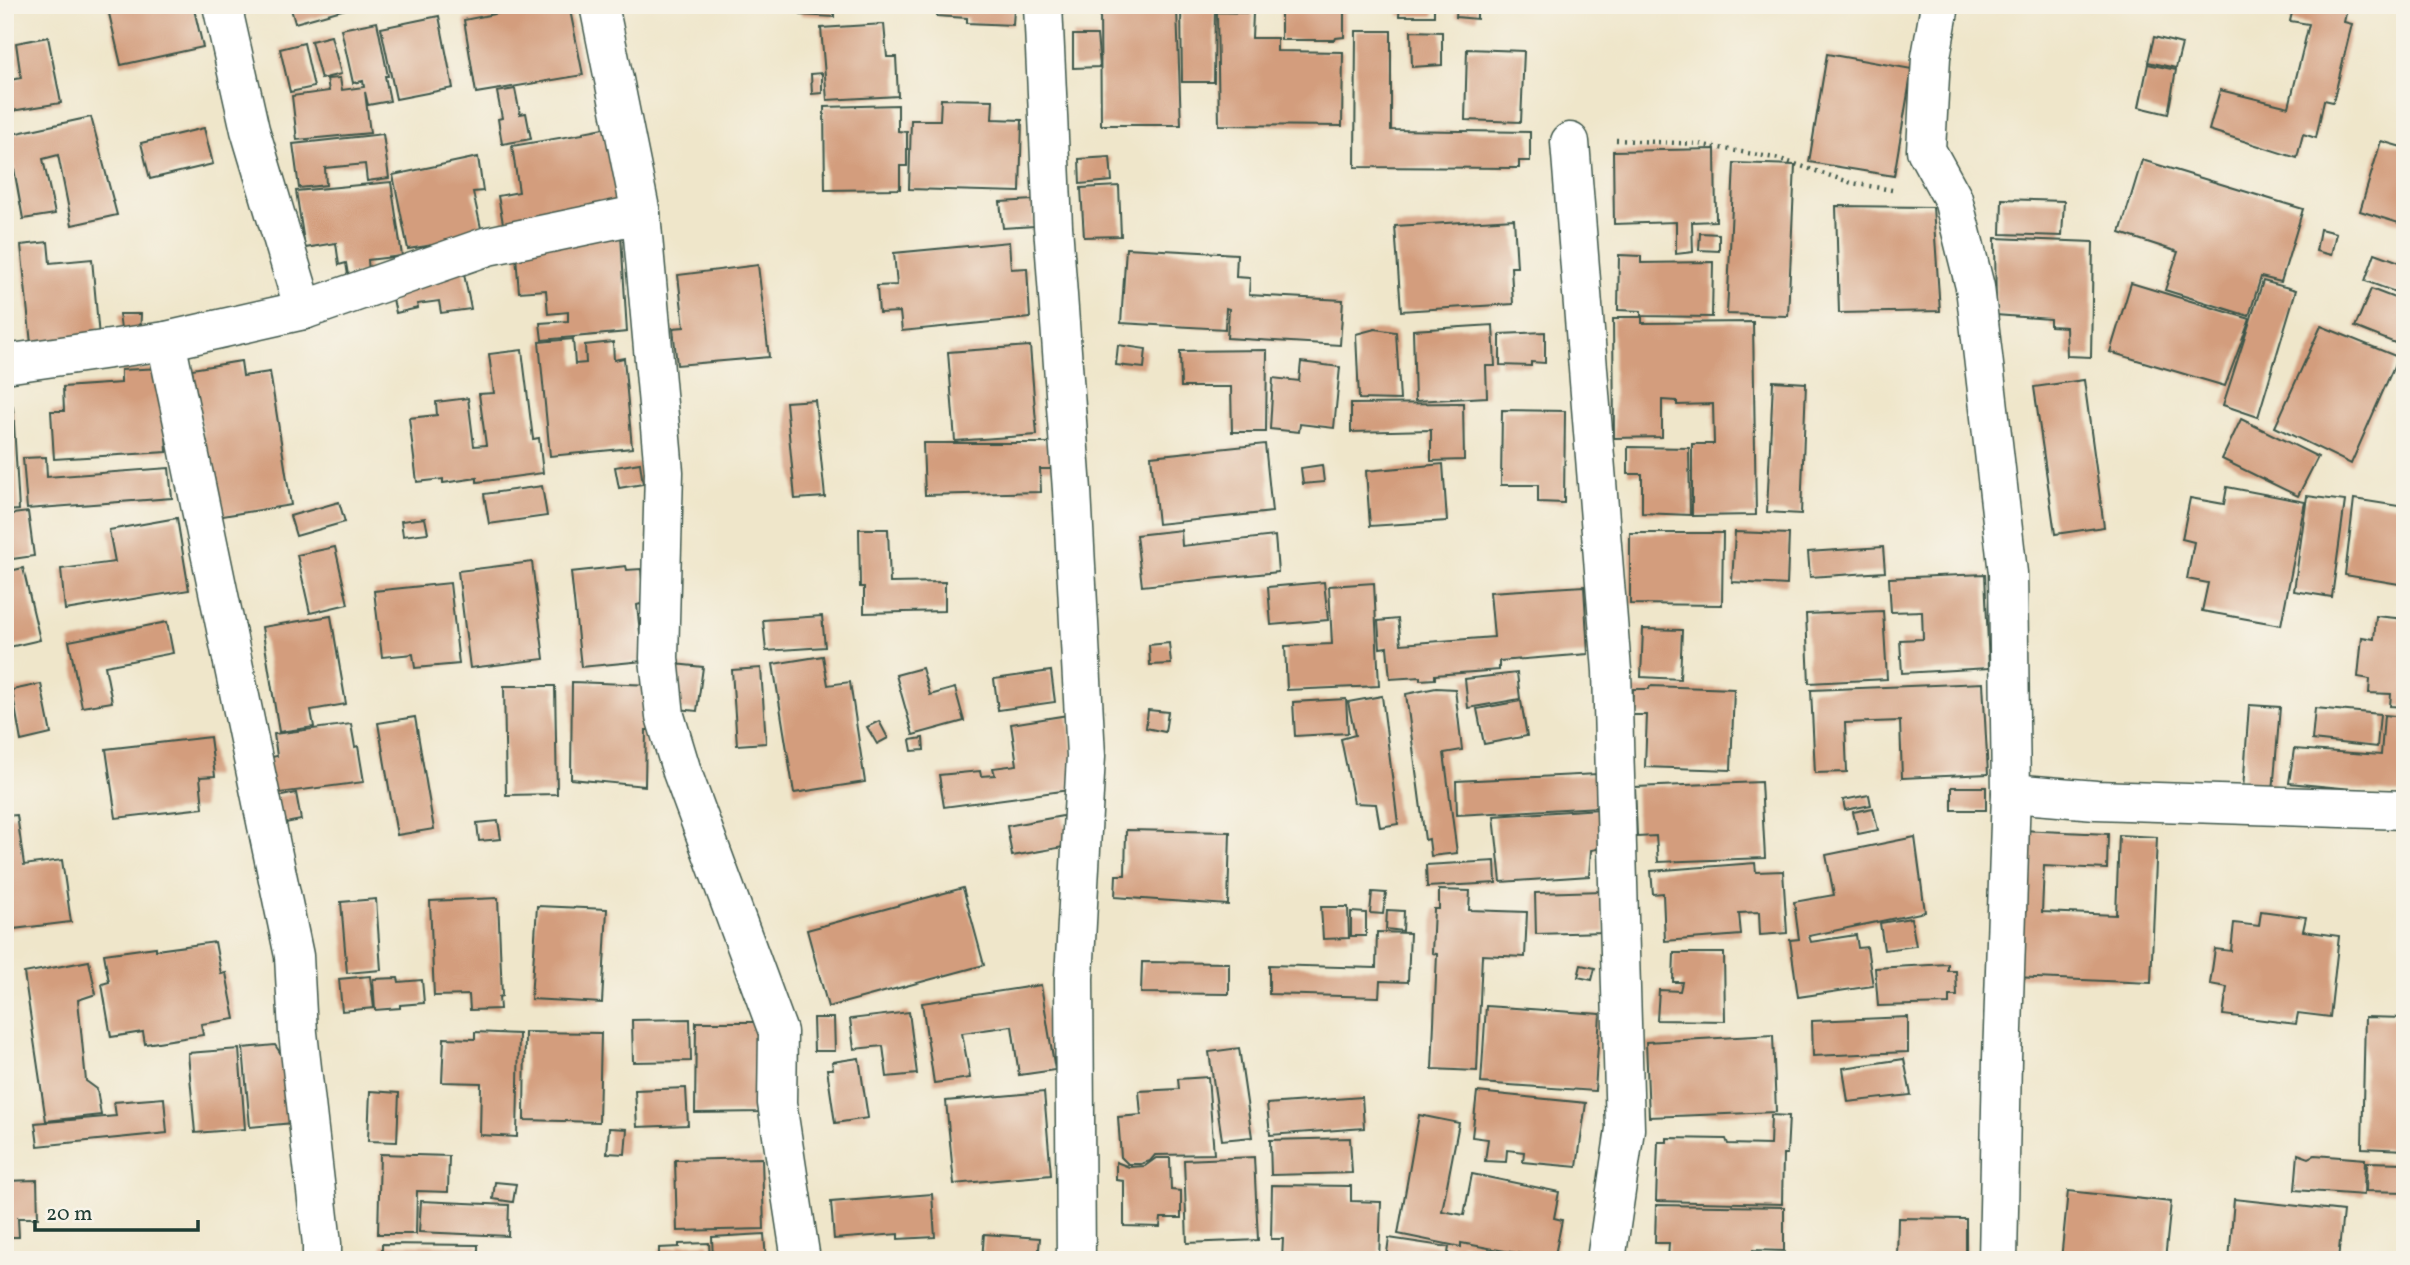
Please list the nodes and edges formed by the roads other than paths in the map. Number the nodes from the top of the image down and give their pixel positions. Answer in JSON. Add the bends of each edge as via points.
{"nodes":[{"id":1,"x":222,"y":5,"type":"edge"},
{"id":2,"x":599,"y":5,"type":"edge"},
{"id":3,"x":1043,"y":5,"type":"edge"},
{"id":4,"x":1940,"y":5,"type":"edge"},
{"id":5,"x":1570,"y":142,"type":"road end"},
{"id":6,"x":641,"y":214,"type":"junction"},
{"id":7,"x":304,"y":310,"type":"junction"},
{"id":8,"x":166,"y":341,"type":"junction"},
{"id":9,"x":5,"y":364,"type":"edge"},
{"id":10,"x":2011,"y":793,"type":"junction"},
{"id":11,"x":2405,"y":810,"type":"edge"},
{"id":12,"x":322,"y":1260,"type":"edge"},
{"id":13,"x":801,"y":1260,"type":"edge"},
{"id":14,"x":1076,"y":1260,"type":"edge"},
{"id":15,"x":1606,"y":1260,"type":"edge"},
{"id":16,"x":1998,"y":1260,"type":"edge"}],
"edges":[{"from":1,"to":7,"type":"street","via":[[250,130]]},
{"from":2,"to":6,"type":"street"},
{"from":3,"to":14,"type":"street","via":[[1086,757],[1074,978]]},
{"from":4,"to":10,"type":"street","via":[[1931,57],[1926,150],[1953,198],[1975,287],[2008,573]]},
{"from":5,"to":15,"type":"street","via":[[1612,671],[1625,1129]]},
{"from":6,"to":7,"type":"street","via":[[488,246]]},
{"from":6,"to":13,"type":"street","via":[[664,472],[659,658],[665,716],[778,1032],[777,1103]]},
{"from":7,"to":8,"type":"street"},
{"from":8,"to":9,"type":"street"},
{"from":8,"to":12,"type":"street","via":[[294,956]]},
{"from":10,"to":11,"type":"street"},
{"from":10,"to":16,"type":"street"}]}
